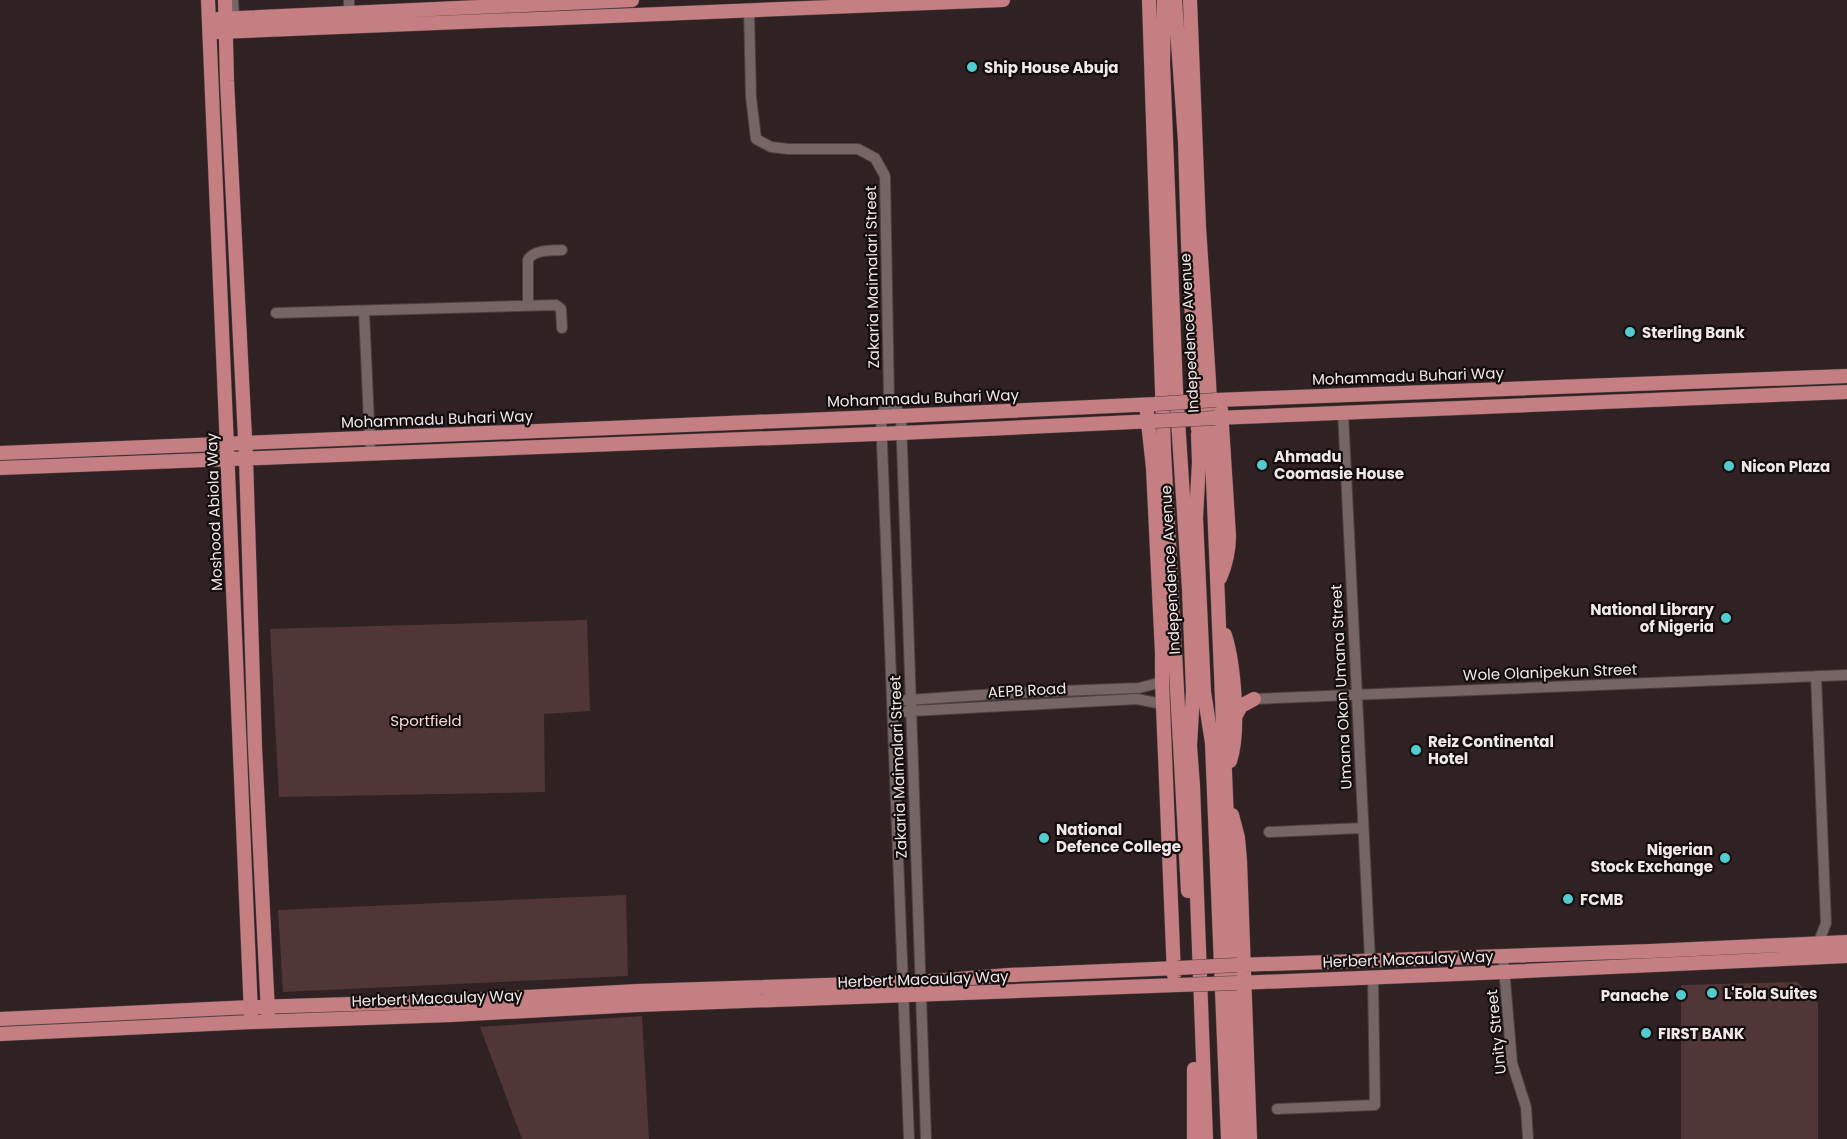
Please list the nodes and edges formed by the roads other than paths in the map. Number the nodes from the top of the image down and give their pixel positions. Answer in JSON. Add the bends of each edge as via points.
{"nodes":[{"id":1,"x":208,"y":0,"type":"edge"},
{"id":2,"x":225,"y":0,"type":"edge"},
{"id":3,"x":233,"y":0,"type":"edge"},
{"id":4,"x":632,"y":0,"type":"edge"},
{"id":5,"x":1003,"y":0,"type":"edge"},
{"id":6,"x":1149,"y":0,"type":"edge"},
{"id":7,"x":1164,"y":0,"type":"edge"},
{"id":8,"x":1175,"y":0,"type":"edge"},
{"id":9,"x":1190,"y":0,"type":"edge"},
{"id":10,"x":918,"y":2,"type":"edge"},
{"id":11,"x":806,"y":4,"type":"edge"},
{"id":12,"x":749,"y":11,"type":"junction"},
{"id":13,"x":349,"y":14,"type":"edge"},
{"id":14,"x":229,"y":22,"type":"junction"},
{"id":15,"x":209,"y":26,"type":"junction"},
{"id":16,"x":562,"y":250,"type":"dead end"},
{"id":17,"x":528,"y":305,"type":"junction"},
{"id":18,"x":364,"y":311,"type":"junction"},
{"id":19,"x":276,"y":313,"type":"dead end"},
{"id":20,"x":562,"y":328,"type":"dead end"},
{"id":21,"x":1847,"y":376,"type":"edge"},
{"id":22,"x":1795,"y":378,"type":"junction"},
{"id":23,"x":1495,"y":389,"type":"junction"},
{"id":24,"x":1847,"y":392,"type":"edge"},
{"id":25,"x":1795,"y":394,"type":"junction"},
{"id":26,"x":889,"y":397,"type":"junction"},
{"id":27,"x":1218,"y":400,"type":"junction"},
{"id":28,"x":1151,"y":404,"type":"junction"},
{"id":29,"x":1495,"y":406,"type":"junction"},
{"id":30,"x":1343,"y":412,"type":"junction"},
{"id":31,"x":901,"y":416,"type":"junction"},
{"id":32,"x":881,"y":417,"type":"junction"},
{"id":33,"x":1218,"y":418,"type":"junction"},
{"id":34,"x":1151,"y":421,"type":"junction"},
{"id":35,"x":901,"y":432,"type":"junction"},
{"id":36,"x":882,"y":433,"type":"junction"},
{"id":37,"x":1205,"y":435,"type":"junction"},
{"id":38,"x":370,"y":438,"type":"junction"},
{"id":39,"x":245,"y":443,"type":"junction"},
{"id":40,"x":227,"y":444,"type":"junction"},
{"id":41,"x":0,"y":453,"type":"edge"},
{"id":42,"x":371,"y":453,"type":"junction"},
{"id":43,"x":246,"y":458,"type":"junction"},
{"id":44,"x":228,"y":459,"type":"junction"},
{"id":45,"x":1180,"y":467,"type":"junction"},
{"id":46,"x":0,"y":468,"type":"edge"},
{"id":47,"x":1168,"y":515,"type":"junction"},
{"id":48,"x":1218,"y":583,"type":"junction"},
{"id":49,"x":1219,"y":612,"type":"junction"},
{"id":50,"x":1847,"y":675,"type":"edge"},
{"id":51,"x":1816,"y":676,"type":"junction"},
{"id":52,"x":1161,"y":682,"type":"junction"},
{"id":53,"x":1233,"y":682,"type":"junction"},
{"id":54,"x":1356,"y":696,"type":"junction"},
{"id":55,"x":1254,"y":699,"type":"junction"},
{"id":56,"x":1162,"y":704,"type":"junction"},
{"id":57,"x":911,"y":706,"type":"junction"},
{"id":58,"x":893,"y":707,"type":"junction"},
{"id":59,"x":1234,"y":719,"type":"junction"},
{"id":60,"x":255,"y":747,"type":"junction"},
{"id":61,"x":240,"y":748,"type":"junction"},
{"id":62,"x":1225,"y":777,"type":"junction"},
{"id":63,"x":1225,"y":793,"type":"junction"},
{"id":64,"x":1363,"y":828,"type":"junction"},
{"id":65,"x":1269,"y":832,"type":"dead end"},
{"id":66,"x":1826,"y":923,"type":"junction"},
{"id":67,"x":1843,"y":949,"type":"edge"},
{"id":68,"x":1819,"y":951,"type":"junction"},
{"id":69,"x":1503,"y":956,"type":"junction"},
{"id":70,"x":1370,"y":960,"type":"junction"},
{"id":71,"x":1240,"y":964,"type":"junction"},
{"id":72,"x":1176,"y":968,"type":"junction"},
{"id":73,"x":1505,"y":972,"type":"junction"},
{"id":74,"x":1373,"y":977,"type":"junction"},
{"id":75,"x":1240,"y":982,"type":"junction"},
{"id":76,"x":1177,"y":985,"type":"junction"},
{"id":77,"x":904,"y":989,"type":"junction"},
{"id":78,"x":921,"y":989,"type":"junction"},
{"id":79,"x":251,"y":1007,"type":"junction"},
{"id":80,"x":268,"y":1007,"type":"junction"},
{"id":81,"x":0,"y":1019,"type":"edge"},
{"id":82,"x":252,"y":1022,"type":"junction"},
{"id":83,"x":268,"y":1022,"type":"junction"},
{"id":84,"x":0,"y":1034,"type":"edge"},
{"id":85,"x":1277,"y":1109,"type":"dead end"},
{"id":86,"x":909,"y":1139,"type":"edge"},
{"id":87,"x":926,"y":1139,"type":"edge"},
{"id":88,"x":1194,"y":1139,"type":"edge"},
{"id":89,"x":1206,"y":1139,"type":"edge"},
{"id":90,"x":1228,"y":1139,"type":"edge"},
{"id":91,"x":1240,"y":1139,"type":"edge"},
{"id":92,"x":1250,"y":1139,"type":"edge"},
{"id":93,"x":1528,"y":1139,"type":"edge"}],
"edges":[{"from":1,"to":15,"type":"main road","name":"Moshood Abiola Way"},
{"from":2,"to":14,"type":"main road"},
{"from":3,"to":14,"type":"street"},
{"from":4,"to":13,"type":"main road"},
{"from":5,"to":10,"type":"main road"},
{"from":6,"to":47,"type":"main road","name":"Independence Avenue"},
{"from":7,"to":45,"type":"main road","name":"Independence Avenue","via":[[1163,63]]},
{"from":8,"to":37,"type":"main road","via":[[1188,243]]},
{"from":9,"to":37,"type":"main road","name":"Indepedence Avenue","via":[[1209,381]]},
{"from":10,"to":11,"type":"main road"},
{"from":11,"to":12,"type":"main road"},
{"from":12,"to":13,"type":"main road"},
{"from":12,"to":26,"type":"street","name":"Zakaria Maimalari Street","via":[[756,139],[771,147],[788,149],[858,149],[874,158],[885,176]]},
{"from":13,"to":14,"type":"main road"},
{"from":14,"to":15,"type":"main road"},
{"from":14,"to":39,"type":"main road","via":[[226,81]]},
{"from":15,"to":40,"type":"main road","name":"Moshood Abiola Way"},
{"from":16,"to":17,"type":"street","via":[[531,255]]},
{"from":17,"to":18,"type":"street"},
{"from":17,"to":20,"type":"street","via":[[559,307]]},
{"from":18,"to":19,"type":"street"},
{"from":18,"to":38,"type":"street"},
{"from":21,"to":22,"type":"main road","name":"Mohammadu Buhari Way"},
{"from":22,"to":23,"type":"main road","name":"Mohammadu Buhari Way"},
{"from":22,"to":25,"type":"main road"},
{"from":23,"to":27,"type":"main road","name":"Mohammadu Buhari Way"},
{"from":23,"to":29,"type":"main road"},
{"from":24,"to":25,"type":"main road","name":"Mohammadu Buhari Way"},
{"from":25,"to":29,"type":"main road","name":"Mohammadu Buhari Way"},
{"from":26,"to":31,"type":"street"},
{"from":26,"to":32,"type":"street","name":"Zakaria Maimalari Street"},
{"from":27,"to":28,"type":"main road","name":"Mohammadu Buhari Way","bridge":true},
{"from":27,"to":33,"type":"main road"},
{"from":28,"to":31,"type":"main road","name":"Mohammadu Buhari Way"},
{"from":28,"to":34,"type":"main road"},
{"from":29,"to":30,"type":"main road","name":"Mohammadu Buhari Way"},
{"from":30,"to":33,"type":"main road","name":"Mohammadu Buhari Way"},
{"from":30,"to":54,"type":"street","name":"Umana Okon Umana Street"},
{"from":31,"to":32,"type":"main road","name":"Mohammadu Buhari Way"},
{"from":31,"to":35,"type":"street","name":"Zakaria Maimalari Street"},
{"from":32,"to":36,"type":"street","name":"Zakaria Maimalari Street"},
{"from":32,"to":38,"type":"main road","name":"Mohammadu Buhari Way"},
{"from":33,"to":34,"type":"main road","name":"Mohammadu Buhari Way","bridge":true},
{"from":33,"to":48,"type":"main road","via":[[1229,551]]},
{"from":34,"to":35,"type":"main road","name":"Mohammadu Buhari Way"},
{"from":34,"to":52,"type":"main road"},
{"from":35,"to":36,"type":"main road","name":"Mohammadu Buhari Way"},
{"from":35,"to":57,"type":"street","name":"Zakaria Maimalari Street"},
{"from":36,"to":42,"type":"main road","name":"Mohammadu Buhari Way"},
{"from":36,"to":58,"type":"street","name":"Zakaria Maimalari Street"},
{"from":37,"to":48,"type":"main road","via":[[1215,511]]},
{"from":37,"to":90,"type":"main road","name":"Independence Avenue","via":[[1199,462],[1196,518],[1204,692],[1212,743]]},
{"from":38,"to":39,"type":"main road","name":"Mohammadu Buhari Way"},
{"from":38,"to":42,"type":"street"},
{"from":39,"to":40,"type":"main road","name":"Mohammadu Buhari Way"},
{"from":39,"to":43,"type":"main road"},
{"from":40,"to":41,"type":"main road","name":"Mohammadu Buhari Way"},
{"from":40,"to":44,"type":"main road","name":"Moshood Abiola Way"},
{"from":42,"to":43,"type":"main road","name":"Mohammadu Buhari Way"},
{"from":43,"to":44,"type":"main road","name":"Mohammadu Buhari Way"},
{"from":43,"to":60,"type":"main road"},
{"from":44,"to":46,"type":"main road","name":"Mohammadu Buhari Way"},
{"from":44,"to":61,"type":"main road","name":"Moshood Abiola Way"},
{"from":45,"to":47,"type":"main road"},
{"from":45,"to":89,"type":"main road","name":"Independence Avenue","via":[[1189,588],[1193,692],[1190,746]]},
{"from":47,"to":88,"type":"main road","name":"Independence Avenue","via":[[1193,1005]]},
{"from":48,"to":49,"type":"main road"},
{"from":49,"to":53,"type":"main road"},
{"from":49,"to":62,"type":"main road"},
{"from":50,"to":51,"type":"street","name":"Wole Olanipekun Street"},
{"from":51,"to":54,"type":"street","name":"Wole Olanipekun Street"},
{"from":51,"to":66,"type":"street"},
{"from":52,"to":56,"type":"main road"},
{"from":52,"to":57,"type":"street","name":"AEPB Road","via":[[1139,688],[1010,693]]},
{"from":53,"to":55,"type":"main road","via":[[1240,693]]},
{"from":53,"to":59,"type":"main road"},
{"from":54,"to":55,"type":"street","name":"Wole Olanipekun Street"},
{"from":54,"to":64,"type":"street","name":"Umana Okon Umana Street"},
{"from":55,"to":59,"type":"main road","via":[[1244,704]]},
{"from":56,"to":57,"type":"street","name":"AEPB Road","via":[[1137,699]]},
{"from":56,"to":72,"type":"main road"},
{"from":57,"to":58,"type":"street","name":"AEPB Road"},
{"from":57,"to":78,"type":"street","name":"Zakaria Maimalari Street"},
{"from":58,"to":77,"type":"street","name":"Zakaria Maimalari Street"},
{"from":59,"to":62,"type":"main road","via":[[1232,754]]},
{"from":60,"to":61,"type":"main road"},
{"from":60,"to":80,"type":"main road"},
{"from":61,"to":79,"type":"main road","name":"Moshood Abiola Way"},
{"from":62,"to":63,"type":"main road"},
{"from":63,"to":71,"type":"main road","via":[[1239,849]]},
{"from":63,"to":91,"type":"main road"},
{"from":64,"to":65,"type":"street"},
{"from":64,"to":70,"type":"street","name":"Umana Okon Umana Street"},
{"from":66,"to":67,"type":"street"},
{"from":66,"to":68,"type":"street"},
{"from":67,"to":68,"type":"main road","name":"Herbert Macaulay Way"},
{"from":68,"to":69,"type":"main road","name":"Herbert Macaulay Way"},
{"from":68,"to":73,"type":"main road","name":"Herbert Macaulay Way"},
{"from":69,"to":70,"type":"main road","name":"Herbert Macaulay Way"},
{"from":69,"to":73,"type":"street","name":"Unity Street"},
{"from":70,"to":71,"type":"main road","name":"Herbert Macaulay Way"},
{"from":71,"to":72,"type":"main road","name":"Herbert Macaulay Way","bridge":true},
{"from":71,"to":75,"type":"main road"},
{"from":72,"to":76,"type":"main road"},
{"from":72,"to":78,"type":"main road","name":"Herbert Macaulay Way","via":[[1009,975]]},
{"from":73,"to":74,"type":"main road","name":"Herbert Macaulay Way"},
{"from":73,"to":93,"type":"street","name":"Unity Street","via":[[1512,1064],[1526,1107]]},
{"from":74,"to":75,"type":"main road","name":"Herbert Macaulay Way"},
{"from":74,"to":85,"type":"street","via":[[1375,1106]]},
{"from":75,"to":76,"type":"main road","name":"Herbert Macaulay Way","bridge":true},
{"from":75,"to":92,"type":"main road"},
{"from":76,"to":78,"type":"main road","name":"Herbert Macaulay Way"},
{"from":77,"to":78,"type":"main road","name":"Herbert Macaulay Way"},
{"from":77,"to":80,"type":"main road","name":"Herbert Macaulay Way"},
{"from":77,"to":83,"type":"main road","name":"Herbert Macaulay Way"},
{"from":77,"to":86,"type":"street","name":"Zakaria Maimalari Street"},
{"from":78,"to":87,"type":"street","name":"Zakaria Maimalari Street"},
{"from":79,"to":80,"type":"main road","name":"Herbert Macaulay Way"},
{"from":79,"to":81,"type":"main road","name":"Herbert Macaulay Way"},
{"from":79,"to":82,"type":"main road","name":"Moshood Abiola Way"},
{"from":80,"to":83,"type":"main road"},
{"from":82,"to":83,"type":"main road","name":"Herbert Macaulay Way"},
{"from":82,"to":84,"type":"main road","name":"Herbert Macaulay Way"}]}
